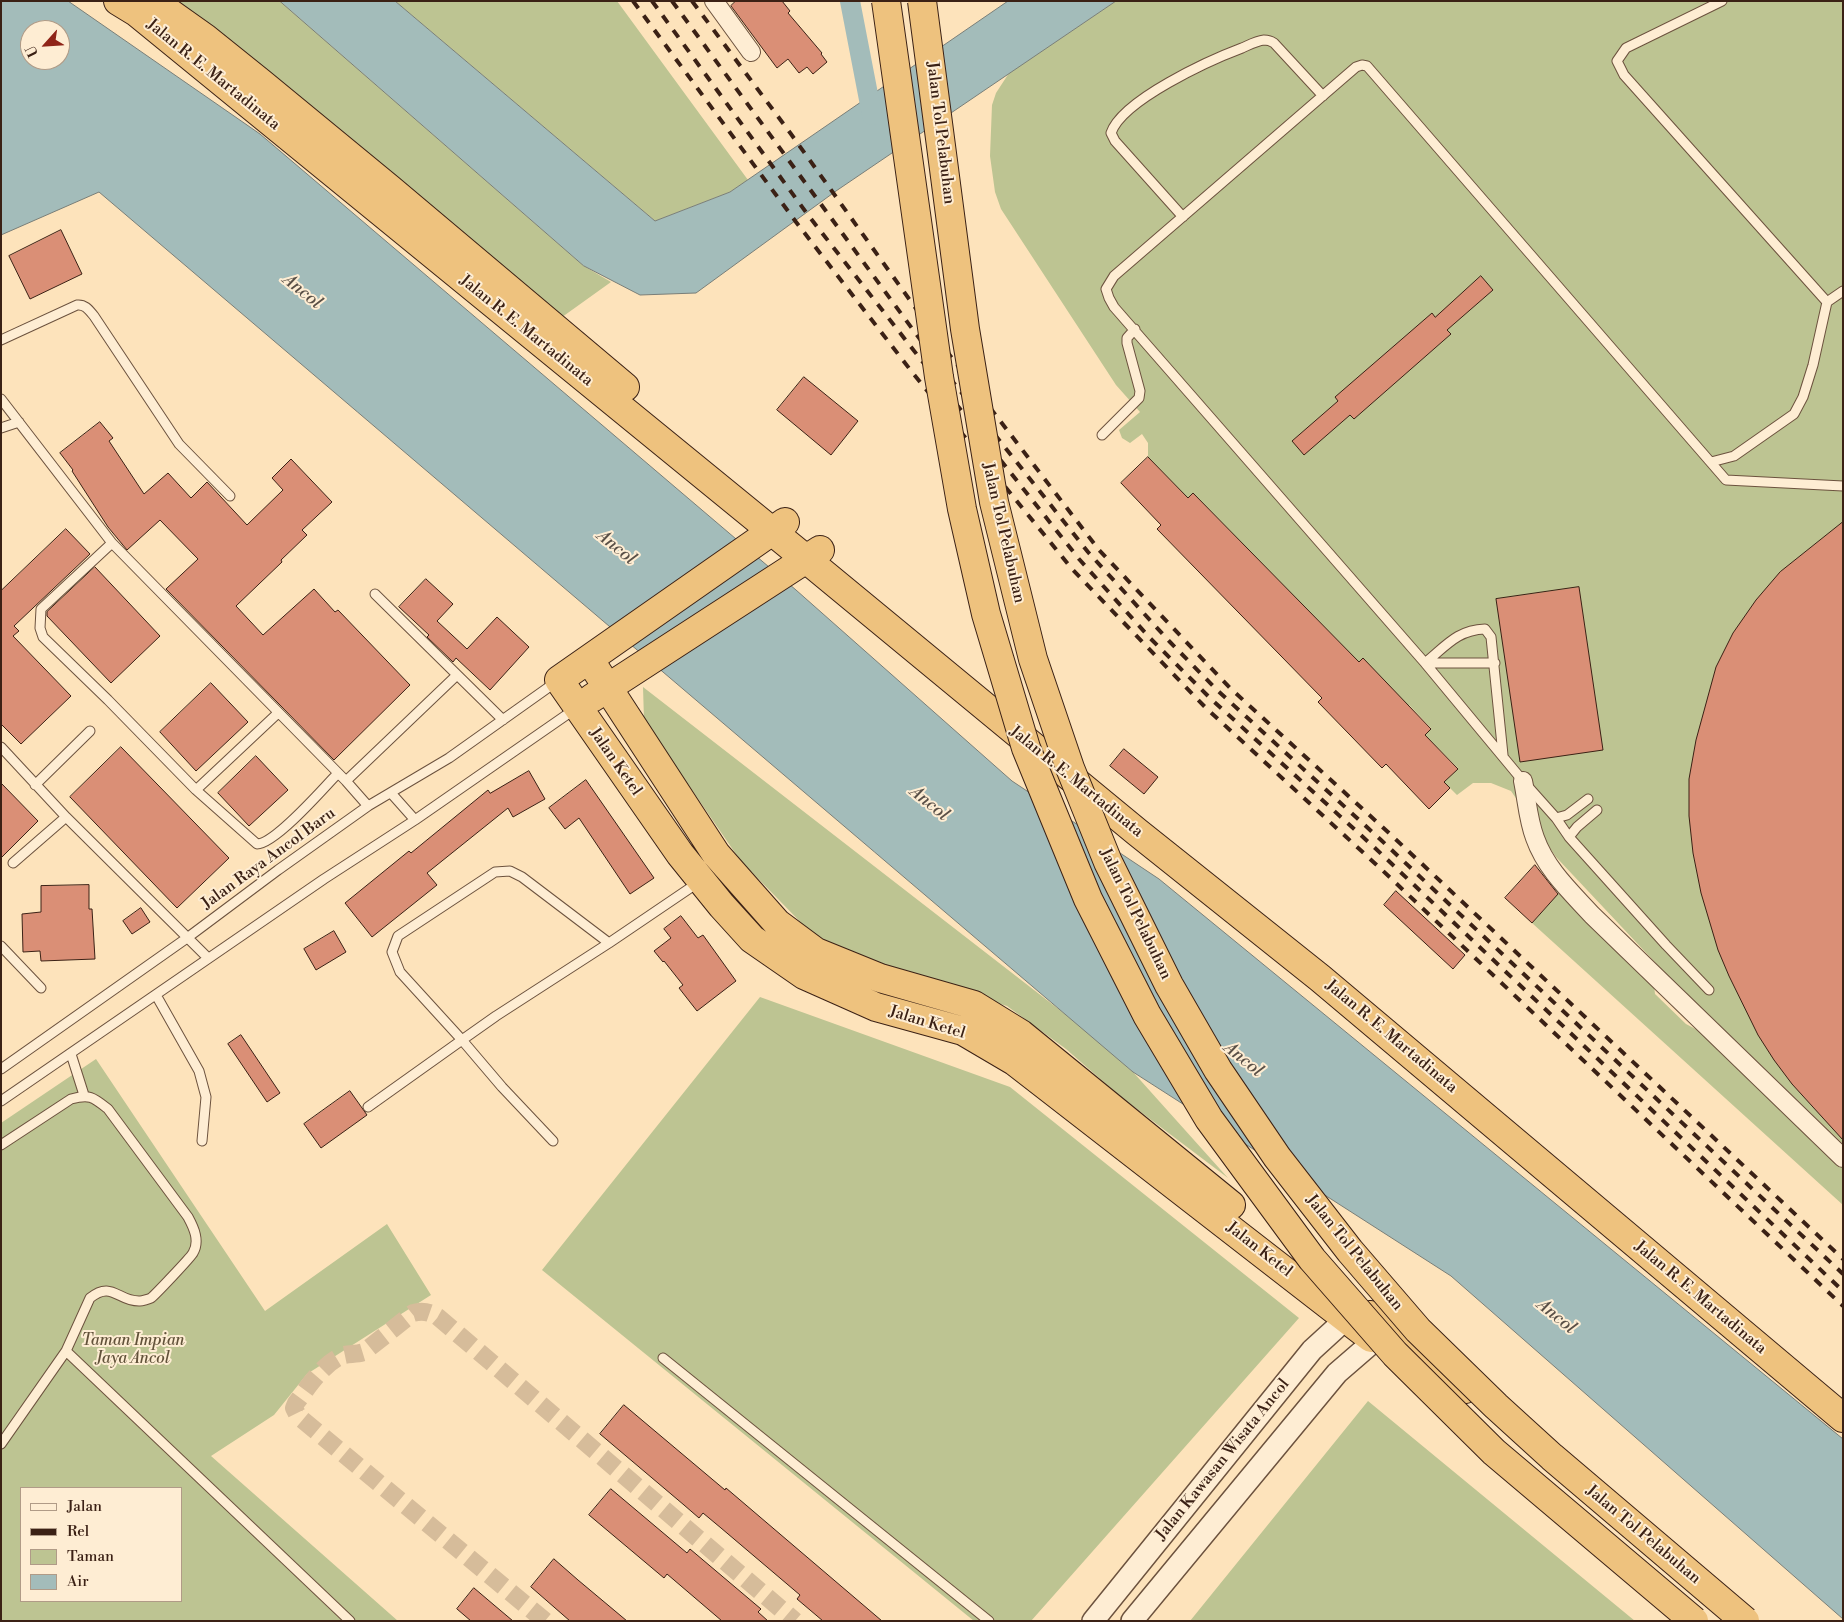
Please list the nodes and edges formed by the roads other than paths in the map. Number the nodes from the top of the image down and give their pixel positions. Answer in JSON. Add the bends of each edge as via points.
{"nodes":[{"id":1,"x":118,"y":1,"type":"edge"},
{"id":2,"x":153,"y":1,"type":"edge"},
{"id":3,"x":714,"y":1,"type":"edge"},
{"id":4,"x":886,"y":1,"type":"edge"},
{"id":5,"x":922,"y":1,"type":"edge"},
{"id":6,"x":1722,"y":1,"type":"edge"},
{"id":7,"x":751,"y":52,"type":"dead end"},
{"id":8,"x":1324,"y":96,"type":"junction"},
{"id":9,"x":1183,"y":217,"type":"junction"},
{"id":10,"x":1843,"y":291,"type":"edge"},
{"id":11,"x":1827,"y":302,"type":"junction"},
{"id":12,"x":1135,"y":330,"type":"junction"},
{"id":13,"x":1,"y":340,"type":"edge"},
{"id":14,"x":1,"y":399,"type":"edge"},
{"id":15,"x":19,"y":422,"type":"junction"},
{"id":16,"x":1,"y":428,"type":"edge"},
{"id":17,"x":1102,"y":435,"type":"dead end"},
{"id":18,"x":1711,"y":462,"type":"junction"},
{"id":19,"x":1843,"y":486,"type":"edge"},
{"id":20,"x":228,"y":494,"type":"dead end"},
{"id":21,"x":772,"y":532,"type":"junction"},
{"id":22,"x":112,"y":543,"type":"junction"},
{"id":23,"x":805,"y":560,"type":"junction"},
{"id":24,"x":374,"y":594,"type":"dead end"},
{"id":25,"x":589,"y":659,"type":"junction"},
{"id":26,"x":1495,"y":662,"type":"junction"},
{"id":27,"x":1426,"y":663,"type":"junction"},
{"id":28,"x":457,"y":675,"type":"junction"},
{"id":29,"x":559,"y":680,"type":"junction"},
{"id":30,"x":608,"y":687,"type":"junction"},
{"id":31,"x":578,"y":707,"type":"junction"},
{"id":32,"x":278,"y":712,"type":"junction"},
{"id":33,"x":504,"y":720,"type":"junction"},
{"id":34,"x":90,"y":731,"type":"dead end"},
{"id":35,"x":1,"y":747,"type":"edge"},
{"id":36,"x":1503,"y":756,"type":"junction"},
{"id":37,"x":338,"y":773,"type":"junction"},
{"id":38,"x":346,"y":781,"type":"junction"},
{"id":39,"x":1523,"y":782,"type":"junction"},
{"id":40,"x":35,"y":785,"type":"junction"},
{"id":41,"x":196,"y":790,"type":"junction"},
{"id":42,"x":392,"y":792,"type":"junction"},
{"id":43,"x":1588,"y":799,"type":"dead end"},
{"id":44,"x":368,"y":806,"type":"junction"},
{"id":45,"x":1597,"y":810,"type":"dead end"},
{"id":46,"x":66,"y":817,"type":"junction"},
{"id":47,"x":1556,"y":818,"type":"junction"},
{"id":48,"x":415,"y":820,"type":"junction"},
{"id":49,"x":1569,"y":837,"type":"junction"},
{"id":50,"x":13,"y":863,"type":"dead end"},
{"id":51,"x":701,"y":880,"type":"junction"},
{"id":52,"x":744,"y":885,"type":"junction"},
{"id":53,"x":722,"y":906,"type":"junction"},
{"id":54,"x":187,"y":938,"type":"junction"},
{"id":55,"x":609,"y":943,"type":"junction"},
{"id":56,"x":1,"y":946,"type":"edge"},
{"id":57,"x":208,"y":958,"type":"junction"},
{"id":58,"x":41,"y":988,"type":"dead end"},
{"id":59,"x":1709,"y":990,"type":"dead end"},
{"id":60,"x":156,"y":995,"type":"junction"},
{"id":61,"x":462,"y":1040,"type":"junction"},
{"id":62,"x":71,"y":1054,"type":"junction"},
{"id":63,"x":1,"y":1069,"type":"edge"},
{"id":64,"x":84,"y":1095,"type":"junction"},
{"id":65,"x":1,"y":1101,"type":"edge"},
{"id":66,"x":368,"y":1107,"type":"dead end"},
{"id":67,"x":553,"y":1141,"type":"dead end"},
{"id":68,"x":202,"y":1142,"type":"dead end"},
{"id":69,"x":1,"y":1145,"type":"edge"},
{"id":70,"x":1843,"y":1158,"type":"edge"},
{"id":71,"x":1351,"y":1310,"type":"junction"},
{"id":72,"x":1378,"y":1332,"type":"junction"},
{"id":73,"x":66,"y":1351,"type":"junction"},
{"id":74,"x":663,"y":1358,"type":"dead end"},
{"id":75,"x":1843,"y":1418,"type":"edge"},
{"id":76,"x":1,"y":1444,"type":"edge"},
{"id":77,"x":350,"y":1621,"type":"edge"},
{"id":78,"x":989,"y":1621,"type":"edge"},
{"id":79,"x":1093,"y":1621,"type":"edge"},
{"id":80,"x":1132,"y":1621,"type":"edge"},
{"id":81,"x":1694,"y":1621,"type":"edge"},
{"id":82,"x":1707,"y":1621,"type":"edge"},
{"id":83,"x":1745,"y":1621,"type":"edge"},
{"id":84,"x":1758,"y":1621,"type":"edge"}],
"edges":[{"from":1,"to":21,"type":"highway","name":"Jalan R. E. Martadinata","via":[[136,12]]},
{"from":2,"to":21,"type":"highway","name":"Jalan R. E. Martadinata","via":[[205,38],[390,189],[582,352]]},
{"from":3,"to":7,"type":"street"},
{"from":4,"to":81,"type":"highway","name":"Jalan Tol Pelabuhan","bridge":true,"via":[[939,377],[966,528],[986,614],[1026,748],[1088,899],[1147,1015],[1209,1119],[1312,1259],[1395,1354],[1494,1452]]},
{"from":5,"to":83,"type":"highway","name":"Jalan Tol Pelabuhan","bridge":true,"via":[[965,329],[994,502],[1033,659],[1070,768],[1108,862],[1169,985],[1218,1070],[1277,1157],[1350,1251],[1418,1330],[1552,1457]]},
{"from":6,"to":11,"type":"lane","via":[[1626,48],[1617,61],[1624,76]]},
{"from":8,"to":9,"type":"lane"},
{"from":8,"to":9,"type":"lane","via":[[1274,44],[1262,40],[1184,74],[1141,101],[1114,125],[1111,133]]},
{"from":8,"to":18,"type":"lane","via":[[1356,67],[1367,66]]},
{"from":9,"to":12,"type":"lane","via":[[1114,276],[1106,289],[1114,307]]},
{"from":10,"to":11,"type":"lane"},
{"from":11,"to":18,"type":"lane","via":[[1813,365],[1794,414],[1734,456]]},
{"from":12,"to":17,"type":"lane","via":[[1127,338],[1127,343],[1139,398]]},
{"from":12,"to":27,"type":"lane"},
{"from":13,"to":20,"type":"lane","via":[[77,305],[85,307],[179,444]]},
{"from":14,"to":15,"type":"lane"},
{"from":15,"to":16,"type":"lane"},
{"from":15,"to":22,"type":"lane"},
{"from":18,"to":19,"type":"lane","via":[[1726,480]]},
{"from":21,"to":23,"type":"highway","name":"Jalan R. E. Martadinata"},
{"from":21,"to":25,"type":"highway"},
{"from":22,"to":32,"type":"lane"},
{"from":22,"to":41,"type":"lane","via":[[41,609],[43,637]]},
{"from":23,"to":30,"type":"highway"},
{"from":23,"to":75,"type":"highway","name":"Jalan R. E. Martadinata","via":[[1320,978]]},
{"from":24,"to":28,"type":"lane"},
{"from":25,"to":29,"type":"highway"},
{"from":25,"to":30,"type":"highway","name":"Jalan Ketel"},
{"from":26,"to":27,"type":"lane"},
{"from":26,"to":27,"type":"lane","via":[[1491,637],[1485,629],[1462,633]]},
{"from":26,"to":36,"type":"lane"},
{"from":27,"to":36,"type":"lane"},
{"from":28,"to":33,"type":"lane"},
{"from":28,"to":38,"type":"lane"},
{"from":29,"to":31,"type":"highway","name":"Jalan Ketel"},
{"from":29,"to":33,"type":"lane","name":"Jalan Raya Ancol Baru"},
{"from":30,"to":31,"type":"highway"},
{"from":30,"to":52,"type":"highway","name":"Jalan Ketel","via":[[716,854]]},
{"from":31,"to":48,"type":"lane"},
{"from":31,"to":51,"type":"highway","name":"Jalan Ketel"},
{"from":32,"to":37,"type":"lane"},
{"from":32,"to":41,"type":"lane"},
{"from":33,"to":42,"type":"lane","name":"Jalan Raya Ancol Baru"},
{"from":34,"to":40,"type":"lane"},
{"from":35,"to":40,"type":"lane"},
{"from":36,"to":39,"type":"lane"},
{"from":37,"to":38,"type":"lane"},
{"from":37,"to":41,"type":"lane","via":[[304,810],[267,842],[260,844]]},
{"from":38,"to":44,"type":"lane"},
{"from":39,"to":47,"type":"lane"},
{"from":39,"to":70,"type":"street","via":[[1535,838],[1559,879],[1592,915]]},
{"from":40,"to":46,"type":"lane"},
{"from":42,"to":44,"type":"lane","name":"Jalan Raya Ancol Baru"},
{"from":42,"to":48,"type":"lane"},
{"from":43,"to":47,"type":"lane","via":[[1567,815]]},
{"from":44,"to":54,"type":"lane","name":"Jalan Raya Ancol Baru"},
{"from":45,"to":49,"type":"lane"},
{"from":46,"to":50,"type":"lane"},
{"from":46,"to":54,"type":"lane"},
{"from":47,"to":49,"type":"lane"},
{"from":48,"to":57,"type":"lane"},
{"from":49,"to":59,"type":"lane"},
{"from":51,"to":53,"type":"highway","name":"Jalan Ketel"},
{"from":51,"to":55,"type":"lane"},
{"from":52,"to":53,"type":"highway"},
{"from":52,"to":71,"type":"highway","name":"Jalan Ketel","via":[[777,923],[816,952],[880,978],[974,1005],[1021,1034]]},
{"from":53,"to":71,"type":"highway","name":"Jalan Ketel","via":[[752,939],[804,975],[876,1007],[963,1031],[1014,1061]]},
{"from":54,"to":57,"type":"lane"},
{"from":54,"to":63,"type":"lane","name":"Jalan Raya Ancol Baru"},
{"from":55,"to":61,"type":"lane"},
{"from":55,"to":61,"type":"lane","via":[[510,871],[495,872],[444,905],[398,936],[392,952],[400,972]]},
{"from":56,"to":58,"type":"lane"},
{"from":57,"to":60,"type":"lane"},
{"from":60,"to":62,"type":"lane"},
{"from":60,"to":68,"type":"lane","via":[[199,1071],[206,1097]]},
{"from":61,"to":66,"type":"lane"},
{"from":61,"to":67,"type":"lane"},
{"from":62,"to":64,"type":"lane"},
{"from":62,"to":65,"type":"lane"},
{"from":64,"to":69,"type":"lane","via":[[71,1099]]},
{"from":64,"to":73,"type":"lane","via":[[108,1109],[188,1217],[195,1231],[196,1243],[194,1253],[151,1298],[140,1301],[108,1290],[96,1293],[90,1298]]},
{"from":71,"to":72,"type":"highway"},
{"from":71,"to":79,"type":"street","name":"Jalan Kawasan Wisata Ancol","via":[[1312,1350]]},
{"from":72,"to":80,"type":"street","name":"Jalan Kawasan Wisata Ancol","via":[[1337,1373]]},
{"from":72,"to":82,"type":"highway"},
{"from":72,"to":84,"type":"highway","via":[[1642,1526]]},
{"from":73,"to":76,"type":"lane"},
{"from":73,"to":77,"type":"lane"},
{"from":74,"to":78,"type":"lane"}]}
